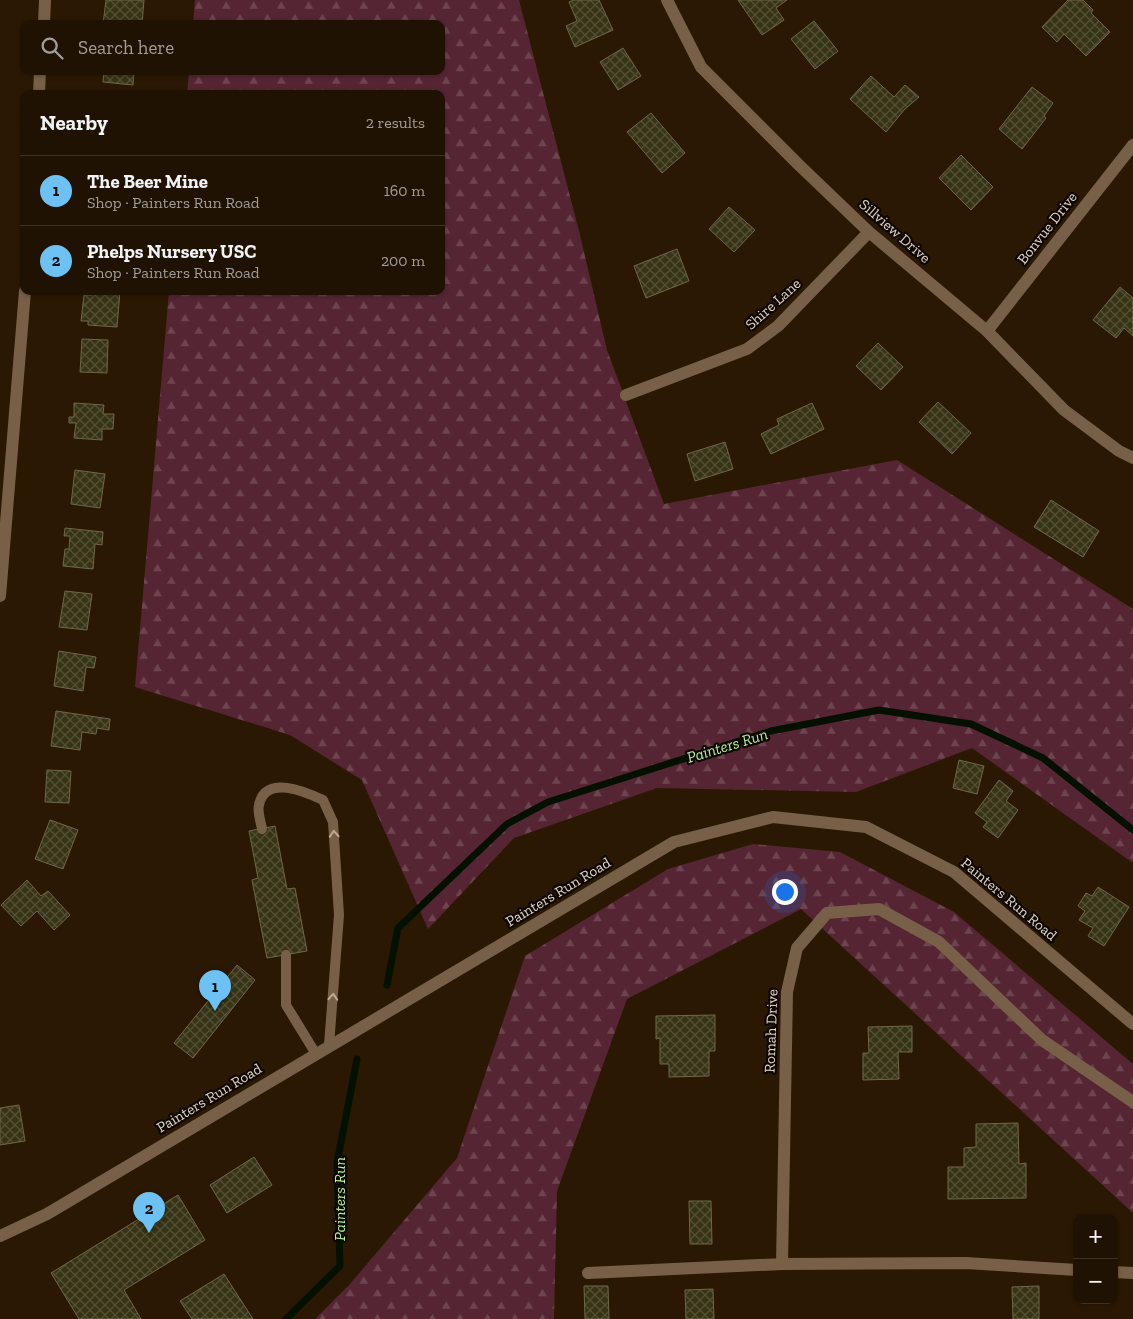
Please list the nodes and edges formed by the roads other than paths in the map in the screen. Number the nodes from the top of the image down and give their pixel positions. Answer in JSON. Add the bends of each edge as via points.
{"nodes":[{"id":1,"x":45,"y":0,"type":"edge"},
{"id":2,"x":666,"y":0,"type":"edge"},
{"id":3,"x":44,"y":20,"type":"edge"},
{"id":4,"x":40,"y":75,"type":"edge"},
{"id":5,"x":39,"y":90,"type":"edge"},
{"id":6,"x":1133,"y":145,"type":"edge"},
{"id":7,"x":869,"y":232,"type":"junction"},
{"id":8,"x":25,"y":295,"type":"edge"},
{"id":9,"x":987,"y":331,"type":"junction"},
{"id":10,"x":626,"y":395,"type":"dead end"},
{"id":11,"x":1133,"y":458,"type":"edge"},
{"id":12,"x":1,"y":559,"type":"edge"},
{"id":13,"x":0,"y":596,"type":"edge"},
{"id":14,"x":262,"y":829,"type":"dead end"},
{"id":15,"x":286,"y":955,"type":"dead end"},
{"id":16,"x":1133,"y":1024,"type":"edge"},
{"id":17,"x":329,"y":1045,"type":"junction"},
{"id":18,"x":316,"y":1054,"type":"junction"},
{"id":19,"x":1133,"y":1102,"type":"edge"},
{"id":20,"x":0,"y":1236,"type":"edge"},
{"id":21,"x":782,"y":1264,"type":"junction"},
{"id":22,"x":1073,"y":1270,"type":"edge"},
{"id":23,"x":1118,"y":1272,"type":"edge"},
{"id":24,"x":588,"y":1273,"type":"dead end"},
{"id":25,"x":1133,"y":1274,"type":"edge"}],
"edges":[{"from":1,"to":3,"type":"street"},
{"from":2,"to":7,"type":"street","name":"Sillview Drive","via":[[701,67]]},
{"from":4,"to":5,"type":"street"},
{"from":6,"to":9,"type":"street","name":"Bonvue Drive"},
{"from":7,"to":9,"type":"street","name":"Sillview Drive"},
{"from":7,"to":10,"type":"street","name":"Shire Lane","via":[[778,326],[747,349]]},
{"from":8,"to":12,"type":"street"},
{"from":9,"to":11,"type":"street","name":"Sillview Drive","via":[[1064,410]]},
{"from":12,"to":13,"type":"street"},
{"from":17,"to":14,"type":"lane","one_way":true,"via":[[339,915],[333,822],[323,800],[296,787],[278,788],[265,794],[258,806]]},
{"from":15,"to":18,"type":"lane","via":[[286,1005]]},
{"from":16,"to":17,"type":"street","name":"Painters Run Road","via":[[954,872],[866,827],[773,817],[674,842]]},
{"from":17,"to":18,"type":"street","name":"Painters Run Road"},
{"from":18,"to":20,"type":"street","name":"Painters Run Road","via":[[47,1214]]},
{"from":19,"to":21,"type":"street","name":"Romah Drive","via":[[1042,1040],[939,942],[879,910],[827,913],[797,948],[787,992]]},
{"from":21,"to":22,"type":"street","via":[[966,1263]]},
{"from":21,"to":24,"type":"street"},
{"from":23,"to":25,"type":"street"}]}
